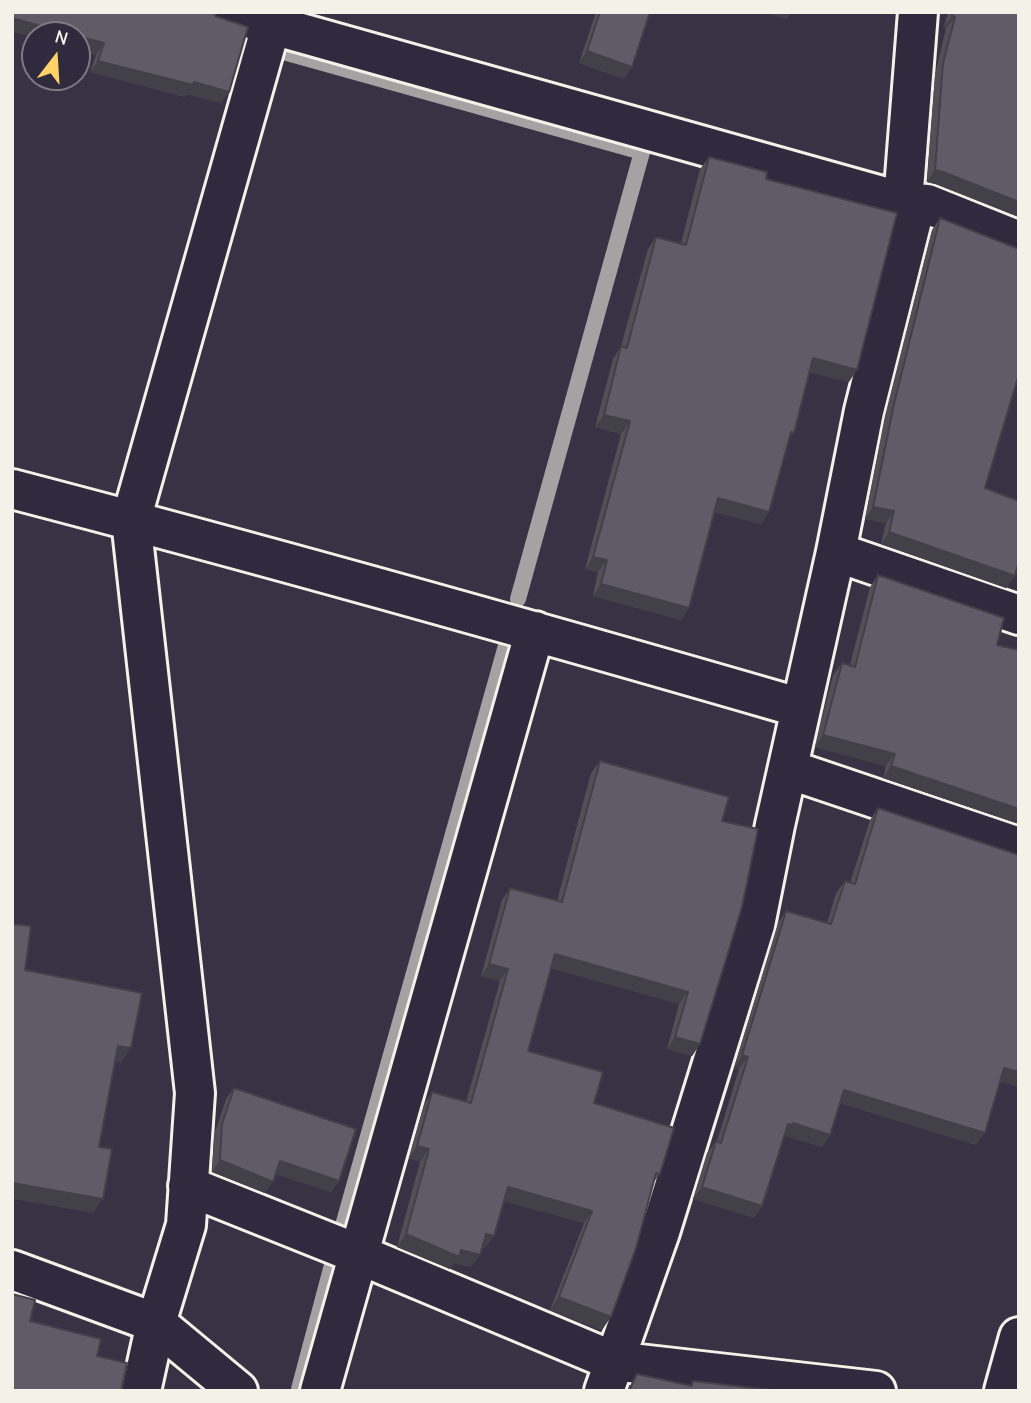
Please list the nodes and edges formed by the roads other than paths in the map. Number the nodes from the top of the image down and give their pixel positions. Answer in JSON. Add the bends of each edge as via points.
{"nodes":[{"id":1,"x":226,"y":12,"type":"edge"},
{"id":2,"x":918,"y":12,"type":"edge"},
{"id":3,"x":273,"y":18,"type":"edge"},
{"id":4,"x":903,"y":202,"type":"junction"},
{"id":5,"x":1019,"y":241,"type":"edge"},
{"id":6,"x":12,"y":489,"type":"edge"},
{"id":7,"x":131,"y":520,"type":"junction"},
{"id":8,"x":836,"y":552,"type":"junction"},
{"id":9,"x":1019,"y":615,"type":"edge"},
{"id":10,"x":535,"y":631,"type":"junction"},
{"id":11,"x":801,"y":708,"type":"junction"},
{"id":12,"x":788,"y":769,"type":"junction"},
{"id":13,"x":1019,"y":847,"type":"edge"},
{"id":14,"x":188,"y":1186,"type":"junction"},
{"id":15,"x":358,"y":1254,"type":"junction"},
{"id":16,"x":12,"y":1270,"type":"edge"},
{"id":17,"x":156,"y":1322,"type":"junction"},
{"id":18,"x":1019,"y":1337,"type":"edge"},
{"id":19,"x":608,"y":1376,"type":"edge"},
{"id":20,"x":141,"y":1391,"type":"edge"},
{"id":21,"x":238,"y":1391,"type":"edge"},
{"id":22,"x":320,"y":1391,"type":"edge"},
{"id":23,"x":876,"y":1391,"type":"edge"},
{"id":24,"x":1004,"y":1391,"type":"edge"}],
"edges":[{"from":1,"to":3,"type":"street"},
{"from":2,"to":4,"type":"street"},
{"from":3,"to":4,"type":"street"},
{"from":3,"to":7,"type":"street"},
{"from":4,"to":5,"type":"street","via":[[927,204]]},
{"from":4,"to":8,"type":"street","via":[[913,216],[864,411]]},
{"from":6,"to":7,"type":"street"},
{"from":7,"to":10,"type":"street"},
{"from":7,"to":14,"type":"street","via":[[195,1093]]},
{"from":8,"to":9,"type":"street"},
{"from":8,"to":11,"type":"street"},
{"from":10,"to":11,"type":"street"},
{"from":10,"to":15,"type":"street"},
{"from":11,"to":12,"type":"street"},
{"from":12,"to":13,"type":"street"},
{"from":12,"to":19,"type":"street","via":[[755,925],[660,1232]]},
{"from":14,"to":15,"type":"street"},
{"from":14,"to":17,"type":"street","via":[[186,1225]]},
{"from":15,"to":19,"type":"street"},
{"from":15,"to":22,"type":"street"},
{"from":16,"to":17,"type":"street"},
{"from":17,"to":20,"type":"street"},
{"from":17,"to":21,"type":"street"},
{"from":18,"to":24,"type":"street"},
{"from":19,"to":23,"type":"street"}]}
